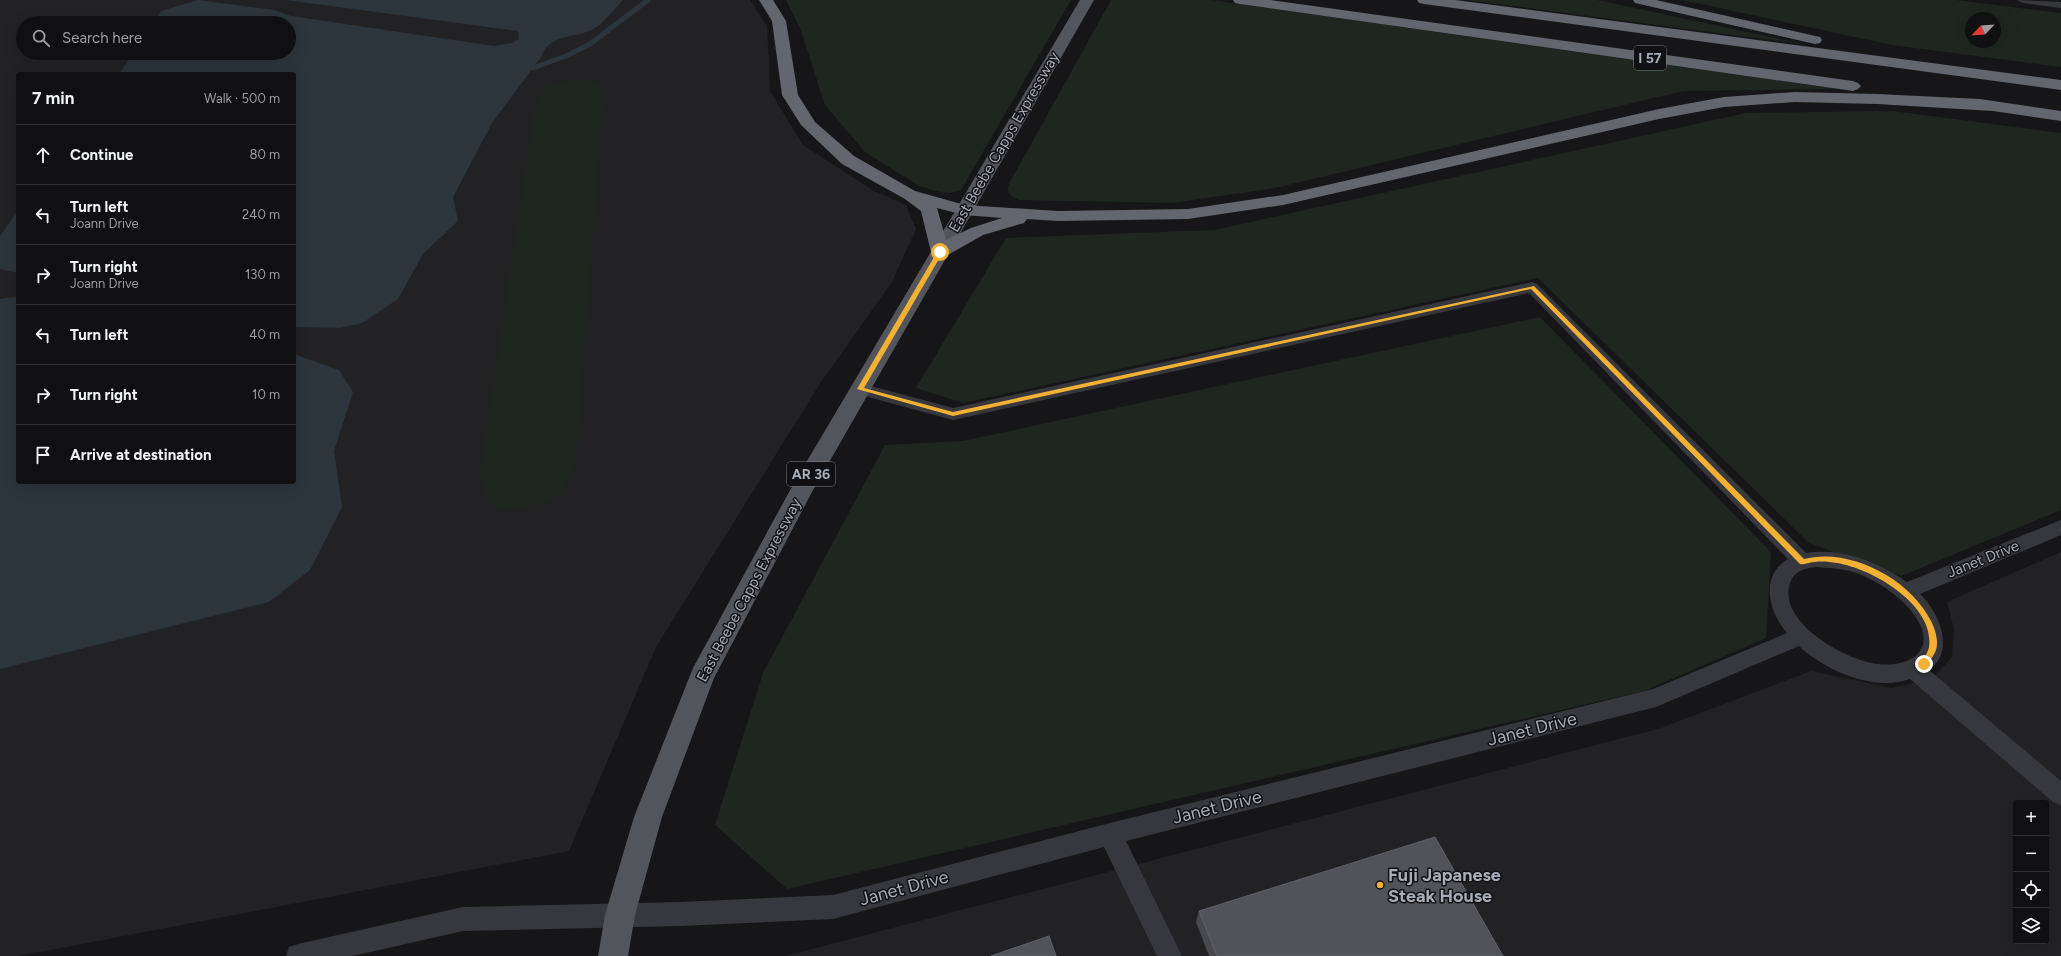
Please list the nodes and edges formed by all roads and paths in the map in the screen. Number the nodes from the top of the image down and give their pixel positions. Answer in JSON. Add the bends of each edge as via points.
{"nodes":[{"id":1,"x":766,"y":0,"type":"edge"},
{"id":2,"x":1087,"y":0,"type":"edge"},
{"id":3,"x":1240,"y":0,"type":"edge"},
{"id":4,"x":1424,"y":0,"type":"edge"},
{"id":5,"x":1640,"y":0,"type":"edge"},
{"id":6,"x":2023,"y":0,"type":"edge"},
{"id":7,"x":2061,"y":4,"type":"edge"},
{"id":8,"x":1899,"y":63,"type":"junction"},
{"id":9,"x":2061,"y":86,"type":"edge"},
{"id":10,"x":1994,"y":106,"type":"junction"},
{"id":11,"x":2061,"y":116,"type":"edge"},
{"id":12,"x":909,"y":195,"type":"junction"},
{"id":13,"x":964,"y":210,"type":"junction"},
{"id":14,"x":1036,"y":215,"type":"junction"},
{"id":15,"x":940,"y":252,"type":"junction"},
{"id":16,"x":860,"y":389,"type":"junction"},
{"id":17,"x":2061,"y":527,"type":"edge"},
{"id":18,"x":1803,"y":562,"type":"junction"},
{"id":19,"x":1904,"y":592,"type":"junction"},
{"id":20,"x":1802,"y":636,"type":"junction"},
{"id":21,"x":1913,"y":669,"type":"junction"},
{"id":22,"x":2061,"y":796,"type":"edge"},
{"id":23,"x":1110,"y":834,"type":"junction"},
{"id":24,"x":620,"y":915,"type":"junction"},
{"id":25,"x":298,"y":956,"type":"edge"},
{"id":26,"x":613,"y":956,"type":"edge"},
{"id":27,"x":1170,"y":956,"type":"edge"}],
"edges":[{"from":1,"to":12,"type":"highway","via":[[778,21],[790,95],[809,125],[848,160]]},
{"from":2,"to":13,"type":"main road","name":"East Beebe Capps Expressway","number":"AR 36"},
{"from":3,"to":10,"type":"highway","number":"I 57"},
{"from":4,"to":8,"type":"highway","number":"I 57"},
{"from":5,"to":8,"type":"highway","via":[[1671,9],[1769,28]]},
{"from":6,"to":7,"type":"street"},
{"from":8,"to":9,"type":"highway","number":"I 57"},
{"from":10,"to":11,"type":"highway","number":"I 57"},
{"from":10,"to":14,"type":"highway","via":[[1795,97],[1724,102],[1651,116],[1283,200],[1188,214]]},
{"from":12,"to":13,"type":"highway"},
{"from":12,"to":15,"type":"highway","via":[[929,209]]},
{"from":13,"to":14,"type":"highway"},
{"from":13,"to":15,"type":"main road","name":"East Beebe Capps Expressway","number":"AR 36"},
{"from":14,"to":15,"type":"highway","via":[[994,225],[957,240]]},
{"from":15,"to":16,"type":"main road","name":"East Beebe Capps Expressway","number":"AR 36"},
{"from":16,"to":18,"type":"street","via":[[953,414],[1532,287]]},
{"from":16,"to":24,"type":"main road","name":"East Beebe Capps Expressway","number":"AR 36","via":[[802,489],[702,676],[648,817]]},
{"from":17,"to":19,"type":"street","name":"Janet Drive"},
{"from":18,"to":19,"type":"street","via":[[1815,559],[1836,560],[1860,566],[1883,577]]},
{"from":18,"to":20,"type":"street","via":[[1797,563],[1784,573],[1778,586],[1780,603],[1788,621]]},
{"from":19,"to":21,"type":"street","via":[[1922,611],[1932,631],[1933,649],[1924,664]]},
{"from":20,"to":21,"type":"street","via":[[1828,656],[1855,668],[1882,674],[1907,672]]},
{"from":20,"to":23,"type":"street","name":"Janet Drive","via":[[1656,698]]},
{"from":21,"to":22,"type":"street"},
{"from":23,"to":24,"type":"street","name":"Janet Drive","via":[[833,907]]},
{"from":23,"to":27,"type":"street"},
{"from":24,"to":25,"type":"street","name":"Janet Drive","via":[[463,919]]},
{"from":24,"to":26,"type":"main road","name":"East Beebe Capps Expressway","number":"AR 36"}]}
